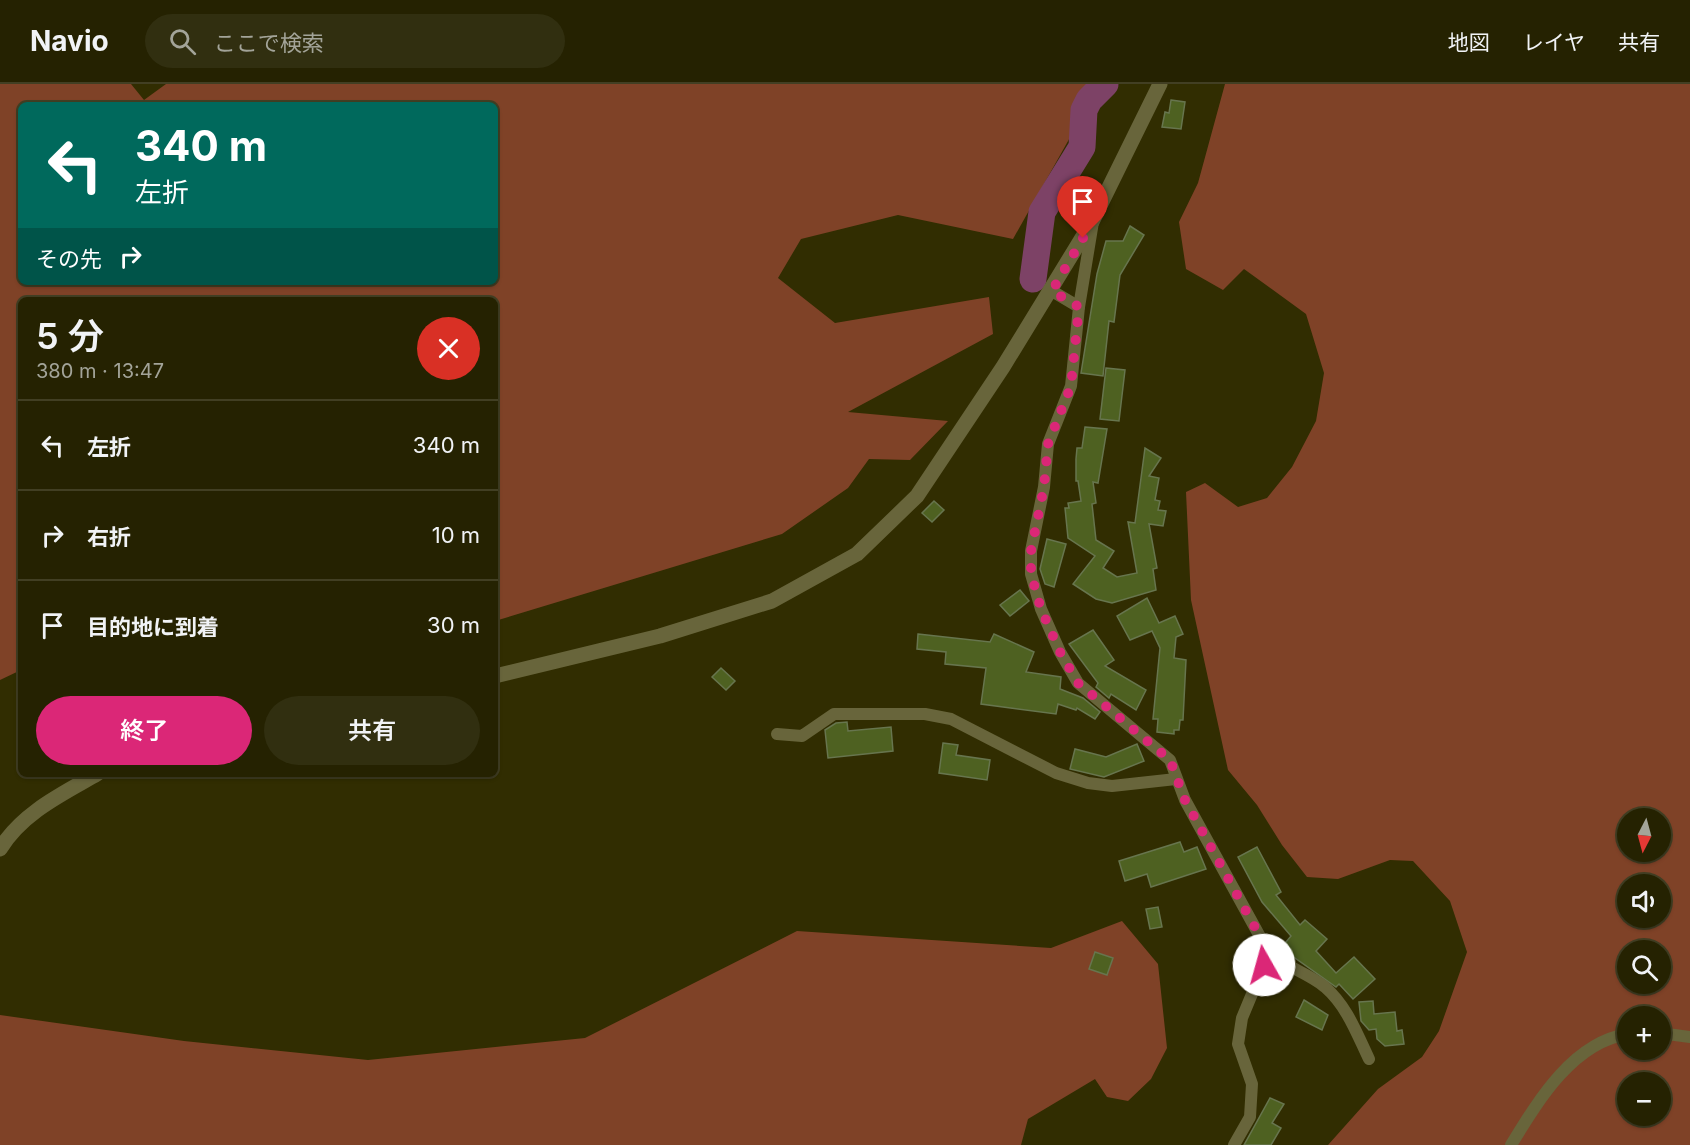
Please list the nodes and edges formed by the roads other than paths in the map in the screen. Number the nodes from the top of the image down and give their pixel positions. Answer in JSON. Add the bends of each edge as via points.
{"nodes":[{"id":1,"x":1160,"y":84,"type":"edge"},
{"id":2,"x":1093,"y":220,"type":"junction"},
{"id":3,"x":1052,"y":291,"type":"junction"},
{"id":4,"x":1079,"y":307,"type":"junction"},
{"id":5,"x":498,"y":675,"type":"edge"},
{"id":6,"x":777,"y":734,"type":"dead end"},
{"id":7,"x":92,"y":777,"type":"edge"},
{"id":8,"x":1176,"y":779,"type":"junction"},
{"id":9,"x":0,"y":849,"type":"edge"},
{"id":10,"x":1269,"y":953,"type":"junction"},
{"id":11,"x":1671,"y":1034,"type":"edge"},
{"id":12,"x":1617,"y":1036,"type":"edge"},
{"id":13,"x":1690,"y":1037,"type":"edge"},
{"id":14,"x":1369,"y":1059,"type":"dead end"},
{"id":15,"x":1234,"y":1145,"type":"edge"},
{"id":16,"x":1511,"y":1145,"type":"edge"}],
"edges":[{"from":1,"to":2,"type":"street"},
{"from":2,"to":3,"type":"street"},
{"from":2,"to":4,"type":"street"},
{"from":3,"to":4,"type":"street"},
{"from":3,"to":5,"type":"street","via":[[917,496],[857,554],[772,601],[660,636]]},
{"from":4,"to":8,"type":"street","via":[[1071,386],[1048,444],[1031,574],[1041,609],[1078,683],[1170,760]]},
{"from":6,"to":8,"type":"street","via":[[802,736],[834,714],[925,714],[951,719],[1056,773],[1088,783],[1112,786]]},
{"from":7,"to":9,"type":"street","via":[[44,805],[9,834]]},
{"from":8,"to":10,"type":"street"},
{"from":10,"to":14,"type":"street","via":[[1324,987],[1340,1003]]},
{"from":10,"to":15,"type":"street","via":[[1242,1018],[1238,1044],[1252,1084],[1250,1117]]},
{"from":11,"to":13,"type":"street"},
{"from":12,"to":16,"type":"street","via":[[1587,1050],[1555,1081]]}]}
